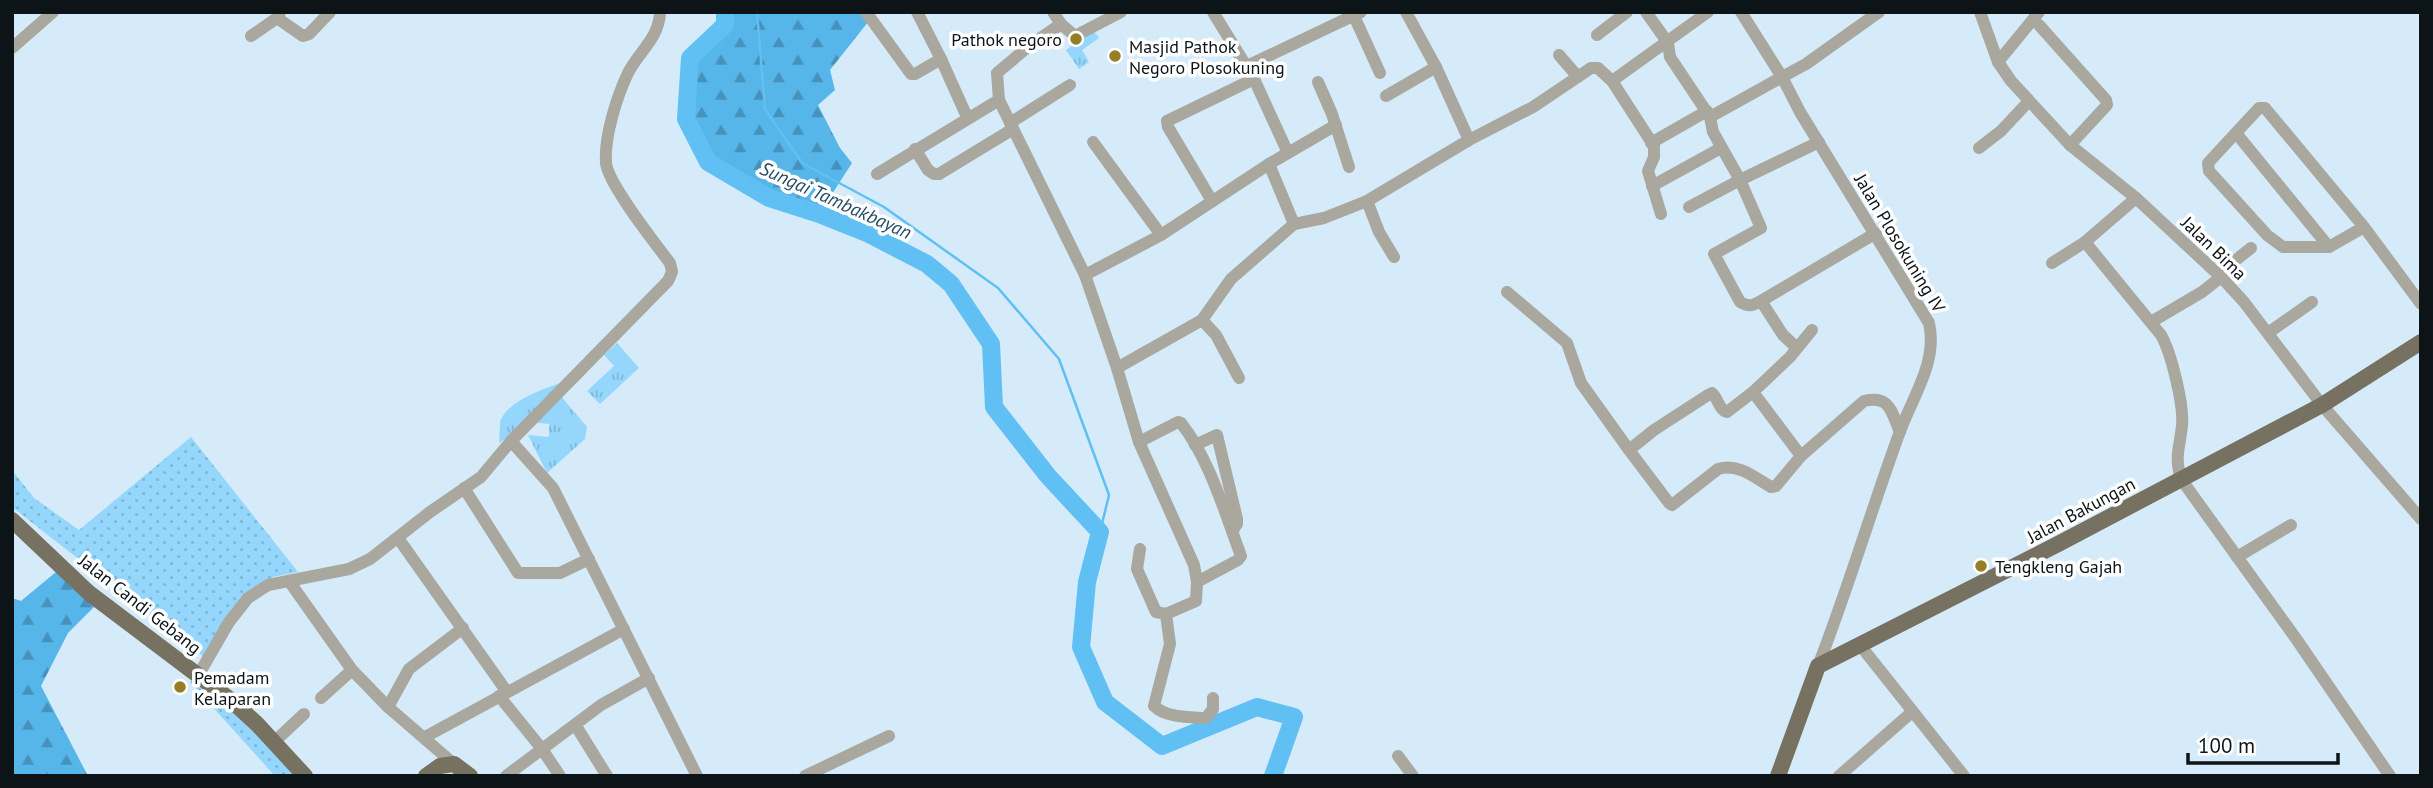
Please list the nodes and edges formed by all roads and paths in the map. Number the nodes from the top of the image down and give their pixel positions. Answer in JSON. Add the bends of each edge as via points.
{"nodes":[{"id":1,"x":53,"y":12,"type":"edge"},
{"id":2,"x":330,"y":12,"type":"edge"},
{"id":3,"x":660,"y":12,"type":"edge"},
{"id":4,"x":866,"y":12,"type":"edge"},
{"id":5,"x":917,"y":12,"type":"edge"},
{"id":6,"x":1053,"y":12,"type":"edge"},
{"id":7,"x":1121,"y":12,"type":"edge"},
{"id":8,"x":1213,"y":12,"type":"edge"},
{"id":9,"x":1406,"y":12,"type":"edge"},
{"id":10,"x":1627,"y":12,"type":"edge"},
{"id":11,"x":1646,"y":12,"type":"edge"},
{"id":12,"x":1708,"y":12,"type":"edge"},
{"id":13,"x":1741,"y":12,"type":"edge"},
{"id":14,"x":1880,"y":12,"type":"edge"},
{"id":15,"x":1980,"y":12,"type":"edge"},
{"id":16,"x":1358,"y":14,"type":"edge"},
{"id":17,"x":279,"y":15,"type":"edge"},
{"id":18,"x":2039,"y":18,"type":"edge"},
{"id":19,"x":1061,"y":24,"type":"junction"},
{"id":20,"x":1597,"y":35,"type":"dead end"},
{"id":21,"x":251,"y":36,"type":"dead end"},
{"id":22,"x":1668,"y":43,"type":"junction"},
{"id":23,"x":12,"y":48,"type":"edge"},
{"id":24,"x":1559,"y":55,"type":"dead end"},
{"id":25,"x":941,"y":60,"type":"junction"},
{"id":26,"x":1998,"y":62,"type":"junction"},
{"id":27,"x":1247,"y":66,"type":"junction"},
{"id":28,"x":1436,"y":67,"type":"junction"},
{"id":29,"x":1380,"y":73,"type":"dead end"},
{"id":30,"x":1578,"y":77,"type":"junction"},
{"id":31,"x":1782,"y":77,"type":"junction"},
{"id":32,"x":1254,"y":79,"type":"junction"},
{"id":33,"x":1612,"y":81,"type":"junction"},
{"id":34,"x":1318,"y":82,"type":"dead end"},
{"id":35,"x":1070,"y":85,"type":"dead end"},
{"id":36,"x":1387,"y":96,"type":"dead end"},
{"id":37,"x":999,"y":100,"type":"junction"},
{"id":38,"x":2029,"y":101,"type":"junction"},
{"id":39,"x":1708,"y":114,"type":"junction"},
{"id":40,"x":967,"y":117,"type":"junction"},
{"id":41,"x":1336,"y":125,"type":"junction"},
{"id":42,"x":1011,"y":126,"type":"junction"},
{"id":43,"x":2236,"y":133,"type":"junction"},
{"id":44,"x":1469,"y":140,"type":"junction"},
{"id":45,"x":1093,"y":142,"type":"dead end"},
{"id":46,"x":1819,"y":142,"type":"junction"},
{"id":47,"x":1651,"y":143,"type":"junction"},
{"id":48,"x":2070,"y":145,"type":"junction"},
{"id":49,"x":1721,"y":148,"type":"junction"},
{"id":50,"x":1979,"y":148,"type":"dead end"},
{"id":51,"x":915,"y":149,"type":"junction"},
{"id":52,"x":1288,"y":153,"type":"junction"},
{"id":53,"x":1269,"y":164,"type":"junction"},
{"id":54,"x":1349,"y":167,"type":"dead end"},
{"id":55,"x":877,"y":174,"type":"dead end"},
{"id":56,"x":1740,"y":180,"type":"junction"},
{"id":57,"x":1652,"y":187,"type":"junction"},
{"id":58,"x":2136,"y":198,"type":"junction"},
{"id":59,"x":1212,"y":201,"type":"junction"},
{"id":60,"x":1367,"y":201,"type":"junction"},
{"id":61,"x":1689,"y":207,"type":"dead end"},
{"id":62,"x":1661,"y":214,"type":"dead end"},
{"id":63,"x":1294,"y":224,"type":"junction"},
{"id":64,"x":2364,"y":227,"type":"junction"},
{"id":65,"x":1875,"y":233,"type":"junction"},
{"id":66,"x":1161,"y":235,"type":"junction"},
{"id":67,"x":2085,"y":242,"type":"junction"},
{"id":68,"x":2329,"y":247,"type":"junction"},
{"id":69,"x":2250,"y":248,"type":"dead end"},
{"id":70,"x":1394,"y":257,"type":"dead end"},
{"id":71,"x":2052,"y":263,"type":"dead end"},
{"id":72,"x":1085,"y":275,"type":"junction"},
{"id":73,"x":2219,"y":275,"type":"junction"},
{"id":74,"x":1507,"y":292,"type":"dead end"},
{"id":75,"x":1761,"y":302,"type":"junction"},
{"id":76,"x":2312,"y":302,"type":"dead end"},
{"id":77,"x":2421,"y":304,"type":"edge"},
{"id":78,"x":1202,"y":320,"type":"junction"},
{"id":79,"x":2151,"y":322,"type":"junction"},
{"id":80,"x":1812,"y":330,"type":"dead end"},
{"id":81,"x":2268,"y":333,"type":"junction"},
{"id":82,"x":2421,"y":342,"type":"edge"},
{"id":83,"x":1796,"y":347,"type":"junction"},
{"id":84,"x":1117,"y":368,"type":"junction"},
{"id":85,"x":1238,"y":377,"type":"dead end"},
{"id":86,"x":1753,"y":392,"type":"junction"},
{"id":87,"x":2322,"y":405,"type":"junction"},
{"id":88,"x":1900,"y":432,"type":"junction"},
{"id":89,"x":511,"y":441,"type":"junction"},
{"id":90,"x":1139,"y":442,"type":"junction"},
{"id":91,"x":1195,"y":445,"type":"junction"},
{"id":92,"x":1629,"y":450,"type":"junction"},
{"id":93,"x":1801,"y":456,"type":"junction"},
{"id":94,"x":2180,"y":480,"type":"junction"},
{"id":95,"x":464,"y":488,"type":"junction"},
{"id":96,"x":2421,"y":519,"type":"edge"},
{"id":97,"x":12,"y":520,"type":"edge"},
{"id":98,"x":2291,"y":525,"type":"dead end"},
{"id":99,"x":1232,"y":531,"type":"junction"},
{"id":100,"x":398,"y":538,"type":"junction"},
{"id":101,"x":1140,"y":549,"type":"dead end"},
{"id":102,"x":2237,"y":557,"type":"junction"},
{"id":103,"x":589,"y":559,"type":"junction"},
{"id":104,"x":289,"y":581,"type":"junction"},
{"id":105,"x":1197,"y":582,"type":"junction"},
{"id":106,"x":1166,"y":614,"type":"junction"},
{"id":107,"x":463,"y":628,"type":"junction"},
{"id":108,"x":624,"y":629,"type":"junction"},
{"id":109,"x":1829,"y":639,"type":"junction"},
{"id":110,"x":1852,"y":649,"type":"junction"},
{"id":111,"x":1818,"y":666,"type":"junction"},
{"id":112,"x":352,"y":670,"type":"junction"},
{"id":113,"x":199,"y":674,"type":"junction"},
{"id":114,"x":649,"y":678,"type":"junction"},
{"id":115,"x":503,"y":694,"type":"junction"},
{"id":116,"x":321,"y":698,"type":"dead end"},
{"id":117,"x":1213,"y":698,"type":"dead end"},
{"id":118,"x":388,"y":707,"type":"junction"},
{"id":119,"x":1912,"y":712,"type":"junction"},
{"id":120,"x":304,"y":714,"type":"dead end"},
{"id":121,"x":576,"y":726,"type":"junction"},
{"id":122,"x":889,"y":736,"type":"dead end"},
{"id":123,"x":425,"y":737,"type":"junction"},
{"id":124,"x":274,"y":742,"type":"junction"},
{"id":125,"x":542,"y":749,"type":"junction"},
{"id":126,"x":1398,"y":756,"type":"dead end"},
{"id":127,"x":454,"y":764,"type":"junction"},
{"id":128,"x":1853,"y":771,"type":"edge"},
{"id":129,"x":824,"y":772,"type":"edge"},
{"id":130,"x":305,"y":776,"type":"edge"},
{"id":131,"x":426,"y":776,"type":"edge"},
{"id":132,"x":470,"y":776,"type":"edge"},
{"id":133,"x":506,"y":776,"type":"edge"},
{"id":134,"x":560,"y":776,"type":"edge"},
{"id":135,"x":607,"y":776,"type":"edge"},
{"id":136,"x":697,"y":776,"type":"edge"},
{"id":137,"x":805,"y":776,"type":"edge"},
{"id":138,"x":1413,"y":776,"type":"edge"},
{"id":139,"x":1778,"y":776,"type":"edge"},
{"id":140,"x":1839,"y":776,"type":"edge"},
{"id":141,"x":1964,"y":776,"type":"edge"},
{"id":142,"x":2390,"y":776,"type":"edge"}],
"edges":[{"from":1,"to":23,"type":"street"},
{"from":2,"to":17,"type":"street","via":[[307,36]]},
{"from":3,"to":89,"type":"street","via":[[659,26],[629,72],[611,121],[606,164],[619,192],[672,272]]},
{"from":4,"to":25,"type":"street","via":[[911,74]]},
{"from":5,"to":25,"type":"street"},
{"from":6,"to":19,"type":"street"},
{"from":7,"to":19,"type":"street","via":[[1075,36]]},
{"from":8,"to":27,"type":"street"},
{"from":9,"to":28,"type":"street"},
{"from":10,"to":20,"type":"street"},
{"from":11,"to":22,"type":"street"},
{"from":12,"to":22,"type":"street"},
{"from":13,"to":31,"type":"street","name":"Jalan Plosokuning IV"},
{"from":14,"to":31,"type":"street"},
{"from":15,"to":26,"type":"street","name":"Jalan Bima"},
{"from":16,"to":27,"type":"street"},
{"from":16,"to":29,"type":"street"},
{"from":17,"to":21,"type":"street"},
{"from":18,"to":26,"type":"street"},
{"from":18,"to":48,"type":"street","via":[[2106,100],[2107,105]]},
{"from":19,"to":37,"type":"street","via":[[997,73]]},
{"from":22,"to":33,"type":"street"},
{"from":22,"to":39,"type":"street","via":[[1670,57]]},
{"from":24,"to":30,"type":"street"},
{"from":25,"to":40,"type":"street"},
{"from":26,"to":38,"type":"street","name":"Jalan Bima"},
{"from":27,"to":32,"type":"street"},
{"from":28,"to":36,"type":"street"},
{"from":28,"to":44,"type":"street"},
{"from":30,"to":33,"type":"street","via":[[1598,68]]},
{"from":30,"to":44,"type":"street"},
{"from":31,"to":39,"type":"street"},
{"from":31,"to":46,"type":"street","name":"Jalan Plosokuning IV"},
{"from":32,"to":52,"type":"street"},
{"from":32,"to":59,"type":"street","via":[[1167,121]]},
{"from":33,"to":47,"type":"street"},
{"from":34,"to":41,"type":"street"},
{"from":35,"to":42,"type":"street"},
{"from":37,"to":40,"type":"street"},
{"from":37,"to":42,"type":"street"},
{"from":38,"to":48,"type":"street","name":"Jalan Bima"},
{"from":38,"to":50,"type":"street"},
{"from":39,"to":47,"type":"street"},
{"from":39,"to":49,"type":"street"},
{"from":40,"to":51,"type":"street"},
{"from":41,"to":52,"type":"street"},
{"from":41,"to":54,"type":"street"},
{"from":42,"to":51,"type":"street","via":[[939,174],[928,170]]},
{"from":42,"to":72,"type":"street"},
{"from":43,"to":64,"type":"street","via":[[2259,108],[2265,108]]},
{"from":43,"to":68,"type":"street"},
{"from":43,"to":68,"type":"street","via":[[2210,160],[2209,171],[2283,247]]},
{"from":44,"to":60,"type":"street"},
{"from":45,"to":66,"type":"street"},
{"from":46,"to":56,"type":"street"},
{"from":46,"to":65,"type":"street","name":"Jalan Plosokuning IV"},
{"from":47,"to":57,"type":"street","via":[[1654,151],[1648,172]]},
{"from":48,"to":58,"type":"street","name":"Jalan Bima"},
{"from":49,"to":56,"type":"street"},
{"from":49,"to":57,"type":"street"},
{"from":51,"to":55,"type":"street"},
{"from":52,"to":53,"type":"street"},
{"from":53,"to":59,"type":"street"},
{"from":53,"to":63,"type":"street"},
{"from":56,"to":61,"type":"street"},
{"from":56,"to":75,"type":"street","via":[[1761,228],[1714,254],[1740,302],[1752,306]]},
{"from":57,"to":62,"type":"street"},
{"from":58,"to":67,"type":"street"},
{"from":58,"to":73,"type":"street","name":"Jalan Bima"},
{"from":59,"to":66,"type":"street"},
{"from":60,"to":63,"type":"street"},
{"from":60,"to":70,"type":"street"},
{"from":63,"to":78,"type":"street","via":[[1231,279]]},
{"from":64,"to":68,"type":"street"},
{"from":64,"to":77,"type":"street"},
{"from":65,"to":75,"type":"street"},
{"from":65,"to":88,"type":"street","name":"Jalan Plosokuning IV","via":[[1929,323],[1933,340],[1924,378]]},
{"from":66,"to":72,"type":"street"},
{"from":67,"to":71,"type":"street"},
{"from":67,"to":79,"type":"street"},
{"from":69,"to":73,"type":"street"},
{"from":72,"to":84,"type":"street"},
{"from":73,"to":79,"type":"street","via":[[2202,292]]},
{"from":73,"to":81,"type":"street","name":"Jalan Bima"},
{"from":74,"to":92,"type":"street","via":[[1567,343],[1581,383]]},
{"from":75,"to":83,"type":"street"},
{"from":76,"to":81,"type":"street"},
{"from":78,"to":84,"type":"street"},
{"from":78,"to":85,"type":"street","via":[[1216,335]]},
{"from":79,"to":94,"type":"street","via":[[2167,346],[2182,411],[2176,454]]},
{"from":80,"to":83,"type":"street"},
{"from":81,"to":87,"type":"street","name":"Jalan Bima"},
{"from":82,"to":87,"type":"main road","name":"Jalan Bakungan"},
{"from":83,"to":86,"type":"street"},
{"from":84,"to":90,"type":"street"},
{"from":86,"to":92,"type":"street","via":[[1727,412],[1708,395]]},
{"from":86,"to":93,"type":"street"},
{"from":87,"to":94,"type":"main road","name":"Jalan Bakungan"},
{"from":87,"to":96,"type":"street","name":"Jalan Bima"},
{"from":88,"to":93,"type":"street","via":[[1889,408],[1876,398],[1864,401]]},
{"from":88,"to":109,"type":"street","name":"Jalan Plosokuning IV"},
{"from":89,"to":95,"type":"street","via":[[481,477]]},
{"from":89,"to":103,"type":"street","via":[[553,488]]},
{"from":90,"to":91,"type":"street","via":[[1178,422]]},
{"from":90,"to":105,"type":"street","via":[[1194,565]]},
{"from":91,"to":99,"type":"street"},
{"from":91,"to":99,"type":"street","via":[[1217,435],[1237,519]]},
{"from":92,"to":93,"type":"street","via":[[1672,505],[1727,466],[1773,487]]},
{"from":94,"to":102,"type":"street"},
{"from":94,"to":110,"type":"main road","name":"Jalan Bakungan"},
{"from":95,"to":100,"type":"street"},
{"from":95,"to":103,"type":"street","via":[[518,573],[560,573]]},
{"from":97,"to":113,"type":"main road","name":"Jalan Candi Gebang","via":[[89,593]]},
{"from":98,"to":102,"type":"street"},
{"from":99,"to":105,"type":"street","via":[[1241,555],[1238,560]]},
{"from":100,"to":104,"type":"street","via":[[349,569]]},
{"from":100,"to":107,"type":"street"},
{"from":101,"to":106,"type":"street","via":[[1139,576],[1156,612]]},
{"from":102,"to":142,"type":"street"},
{"from":103,"to":108,"type":"street"},
{"from":104,"to":112,"type":"street"},
{"from":104,"to":113,"type":"street","via":[[268,585],[248,598]]},
{"from":105,"to":106,"type":"street","via":[[1196,601]]},
{"from":106,"to":117,"type":"street","via":[[1170,644],[1154,706],[1162,712],[1206,718],[1213,709]]},
{"from":107,"to":115,"type":"street"},
{"from":107,"to":118,"type":"street","via":[[406,672]]},
{"from":108,"to":114,"type":"street"},
{"from":108,"to":115,"type":"street"},
{"from":109,"to":110,"type":"street"},
{"from":109,"to":111,"type":"street","name":"Jalan Plosokuning IV"},
{"from":110,"to":111,"type":"main road","name":"Jalan Bakungan"},
{"from":110,"to":119,"type":"street"},
{"from":111,"to":139,"type":"main road"},
{"from":112,"to":116,"type":"street"},
{"from":112,"to":118,"type":"street"},
{"from":113,"to":124,"type":"main road","name":"Jalan Candi Gebang"},
{"from":114,"to":121,"type":"street","via":[[601,705]]},
{"from":114,"to":136,"type":"street"},
{"from":115,"to":123,"type":"street"},
{"from":115,"to":125,"type":"street"},
{"from":118,"to":123,"type":"street"},
{"from":119,"to":128,"type":"street"},
{"from":119,"to":141,"type":"street"},
{"from":120,"to":124,"type":"street"},
{"from":121,"to":125,"type":"street"},
{"from":121,"to":135,"type":"street"},
{"from":122,"to":129,"type":"street"},
{"from":123,"to":127,"type":"street"},
{"from":124,"to":130,"type":"main road","name":"Jalan Candi Gebang"},
{"from":125,"to":133,"type":"street"},
{"from":125,"to":134,"type":"street"},
{"from":126,"to":138,"type":"street"},
{"from":127,"to":131,"type":"main road","via":[[440,766]]},
{"from":127,"to":132,"type":"main road"},
{"from":128,"to":140,"type":"street"},
{"from":129,"to":137,"type":"street"}]}
